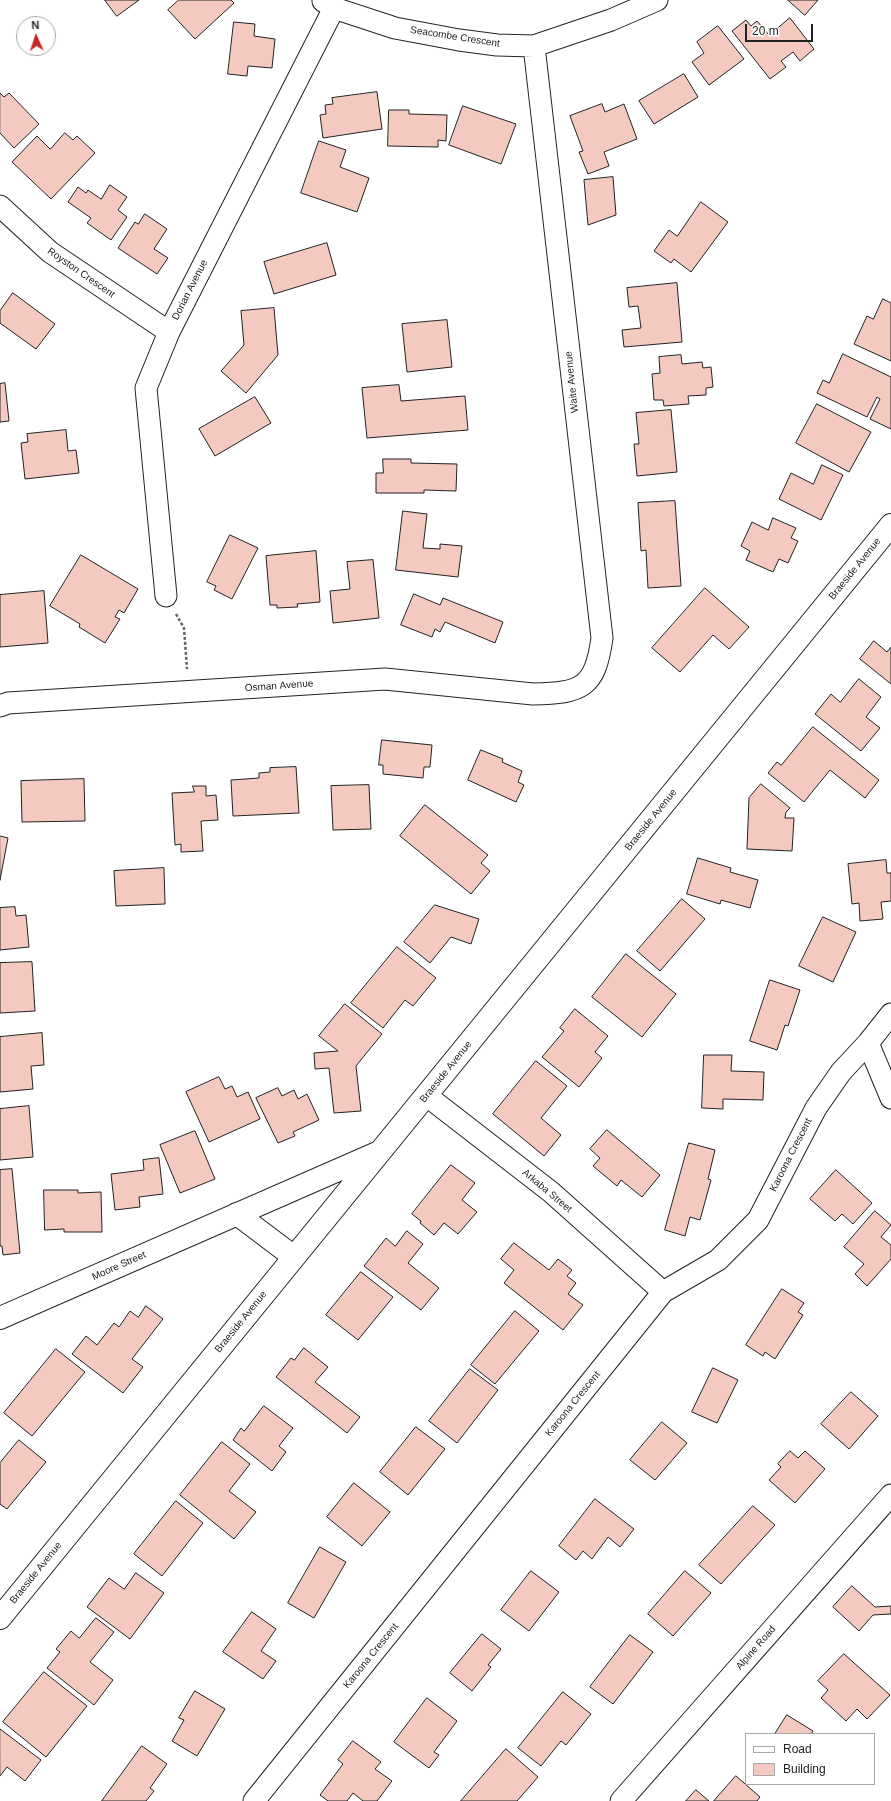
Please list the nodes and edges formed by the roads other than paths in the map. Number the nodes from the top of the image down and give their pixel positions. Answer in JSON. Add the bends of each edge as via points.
{"nodes":[{"id":1,"x":657,"y":0,"type":"edge"},
{"id":2,"x":328,"y":4,"type":"edge"},
{"id":3,"x":534,"y":46,"type":"junction"},
{"id":4,"x":0,"y":206,"type":"edge"},
{"id":5,"x":169,"y":332,"type":"junction"},
{"id":6,"x":891,"y":525,"type":"edge"},
{"id":7,"x":166,"y":596,"type":"road end"},
{"id":8,"x":558,"y":694,"type":"joint"},
{"id":9,"x":0,"y":706,"type":"edge"},
{"id":10,"x":891,"y":1014,"type":"edge"},
{"id":11,"x":868,"y":1043,"type":"junction"},
{"id":12,"x":427,"y":1096,"type":"junction"},
{"id":13,"x":891,"y":1098,"type":"edge"},
{"id":14,"x":380,"y":1152,"type":"junction"},
{"id":15,"x":237,"y":1214,"type":"junction"},
{"id":16,"x":294,"y":1257,"type":"junction"},
{"id":17,"x":663,"y":1292,"type":"junction"},
{"id":18,"x":0,"y":1318,"type":"edge"},
{"id":19,"x":891,"y":1495,"type":"edge"},
{"id":20,"x":0,"y":1618,"type":"edge"},
{"id":21,"x":254,"y":1801,"type":"edge"},
{"id":22,"x":621,"y":1801,"type":"edge"}],
"edges":[{"from":1,"to":3,"type":"street","name":"Seacombe Crescent","via":[[611,20]]},
{"from":2,"to":3,"type":"street","name":"Seacombe Crescent","via":[[395,28],[497,45]]},
{"from":2,"to":5,"type":"street","name":"Dorian Avenue"},
{"from":3,"to":8,"type":"street","name":"Waite Avenue","via":[[602,638],[595,671],[586,684]]},
{"from":4,"to":5,"type":"street","name":"Royston Crescent","via":[[50,252]]},
{"from":5,"to":7,"type":"street","name":"Dorian Avenue","via":[[146,388]]},
{"from":6,"to":12,"type":"street","name":"Braeside Avenue"},
{"from":8,"to":9,"type":"street","name":"Osman Avenue","via":[[533,694],[385,679],[8,703]]},
{"from":10,"to":11,"type":"street","name":"Karoona Crescent"},
{"from":11,"to":13,"type":"street"},
{"from":11,"to":17,"type":"street","name":"Karoona Crescent","via":[[841,1072],[816,1108],[758,1220],[718,1260]]},
{"from":12,"to":14,"type":"street","name":"Braeside Avenue"},
{"from":12,"to":17,"type":"street","name":"Arkaba Street","via":[[551,1192]]},
{"from":14,"to":15,"type":"street","name":"Moore Street"},
{"from":14,"to":16,"type":"street","name":"Braeside Avenue"},
{"from":15,"to":16,"type":"street"},
{"from":15,"to":18,"type":"street","name":"Moore Street"},
{"from":16,"to":20,"type":"street","name":"Braeside Avenue"},
{"from":17,"to":21,"type":"street","name":"Karoona Crescent"},
{"from":19,"to":22,"type":"street","name":"Alpine Road"}]}
